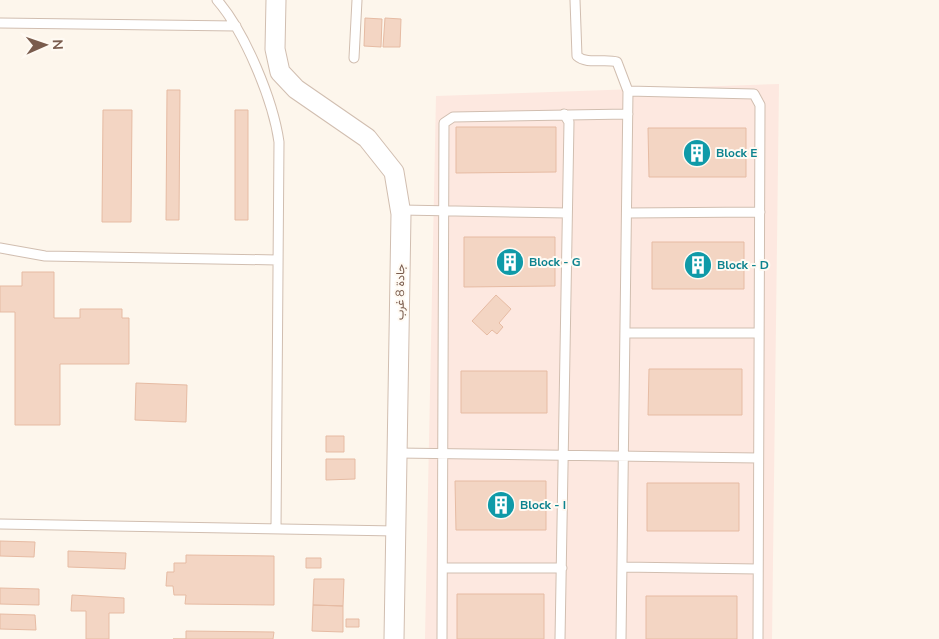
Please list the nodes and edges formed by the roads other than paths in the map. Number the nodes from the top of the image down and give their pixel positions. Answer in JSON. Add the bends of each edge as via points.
{"nodes":[{"id":1,"x":217,"y":0,"type":"edge"},
{"id":2,"x":276,"y":0,"type":"edge"},
{"id":3,"x":357,"y":0,"type":"edge"},
{"id":4,"x":575,"y":0,"type":"edge"},
{"id":5,"x":0,"y":23,"type":"edge"},
{"id":6,"x":236,"y":26,"type":"junction"},
{"id":7,"x":354,"y":58,"type":"dead end"},
{"id":8,"x":628,"y":91,"type":"junction"},
{"id":9,"x":564,"y":114,"type":"junction"},
{"id":10,"x":628,"y":114,"type":"junction"},
{"id":11,"x":401,"y":210,"type":"junction"},
{"id":12,"x":444,"y":211,"type":"junction"},
{"id":13,"x":760,"y":212,"type":"junction"},
{"id":14,"x":567,"y":213,"type":"junction"},
{"id":15,"x":627,"y":213,"type":"junction"},
{"id":16,"x":0,"y":248,"type":"edge"},
{"id":17,"x":277,"y":260,"type":"junction"},
{"id":18,"x":625,"y":333,"type":"junction"},
{"id":19,"x":759,"y":333,"type":"junction"},
{"id":20,"x":397,"y":453,"type":"junction"},
{"id":21,"x":443,"y":454,"type":"junction"},
{"id":22,"x":563,"y":456,"type":"junction"},
{"id":23,"x":623,"y":456,"type":"junction"},
{"id":24,"x":758,"y":458,"type":"junction"},
{"id":25,"x":0,"y":524,"type":"edge"},
{"id":26,"x":276,"y":529,"type":"junction"},
{"id":27,"x":396,"y":531,"type":"junction"},
{"id":28,"x":622,"y":567,"type":"junction"},
{"id":29,"x":442,"y":568,"type":"junction"},
{"id":30,"x":562,"y":568,"type":"junction"},
{"id":31,"x":758,"y":569,"type":"junction"},
{"id":32,"x":394,"y":639,"type":"edge"},
{"id":33,"x":442,"y":639,"type":"edge"},
{"id":34,"x":560,"y":639,"type":"edge"},
{"id":35,"x":621,"y":639,"type":"edge"},
{"id":36,"x":758,"y":639,"type":"edge"}],
"edges":[{"from":1,"to":6,"type":"lane"},
{"from":2,"to":11,"type":"street","name":"جادة 8 غرب","via":[[275,49],[280,72],[296,89],[367,138],[394,172]]},
{"from":3,"to":7,"type":"lane"},
{"from":4,"to":8,"type":"lane","via":[[577,56],[585,60],[617,62]]},
{"from":5,"to":6,"type":"lane"},
{"from":6,"to":17,"type":"lane","via":[[277,130]]},
{"from":8,"to":10,"type":"lane"},
{"from":8,"to":13,"type":"lane","via":[[754,94],[760,105]]},
{"from":9,"to":10,"type":"lane"},
{"from":9,"to":12,"type":"lane","via":[[452,118],[444,124]]},
{"from":9,"to":14,"type":"lane","via":[[569,122]]},
{"from":10,"to":15,"type":"lane"},
{"from":11,"to":12,"type":"lane"},
{"from":11,"to":20,"type":"street","name":"جادة 8 غرب"},
{"from":12,"to":14,"type":"lane"},
{"from":12,"to":21,"type":"lane"},
{"from":13,"to":15,"type":"lane"},
{"from":13,"to":19,"type":"lane"},
{"from":14,"to":22,"type":"lane"},
{"from":15,"to":18,"type":"lane"},
{"from":16,"to":17,"type":"lane","via":[[45,256]]},
{"from":17,"to":26,"type":"lane"},
{"from":18,"to":19,"type":"lane"},
{"from":18,"to":23,"type":"lane"},
{"from":19,"to":24,"type":"lane"},
{"from":20,"to":21,"type":"lane"},
{"from":20,"to":27,"type":"street","name":"جادة 8 غرب"},
{"from":21,"to":22,"type":"lane"},
{"from":21,"to":29,"type":"lane"},
{"from":22,"to":23,"type":"lane"},
{"from":22,"to":30,"type":"lane"},
{"from":23,"to":24,"type":"lane"},
{"from":23,"to":28,"type":"lane"},
{"from":24,"to":31,"type":"lane"},
{"from":25,"to":26,"type":"lane"},
{"from":26,"to":27,"type":"lane"},
{"from":27,"to":32,"type":"street","name":"جادة 8 غرب"},
{"from":28,"to":31,"type":"lane"},
{"from":28,"to":35,"type":"lane"},
{"from":29,"to":30,"type":"lane"},
{"from":29,"to":33,"type":"lane"},
{"from":30,"to":34,"type":"lane"},
{"from":31,"to":36,"type":"lane"}]}
